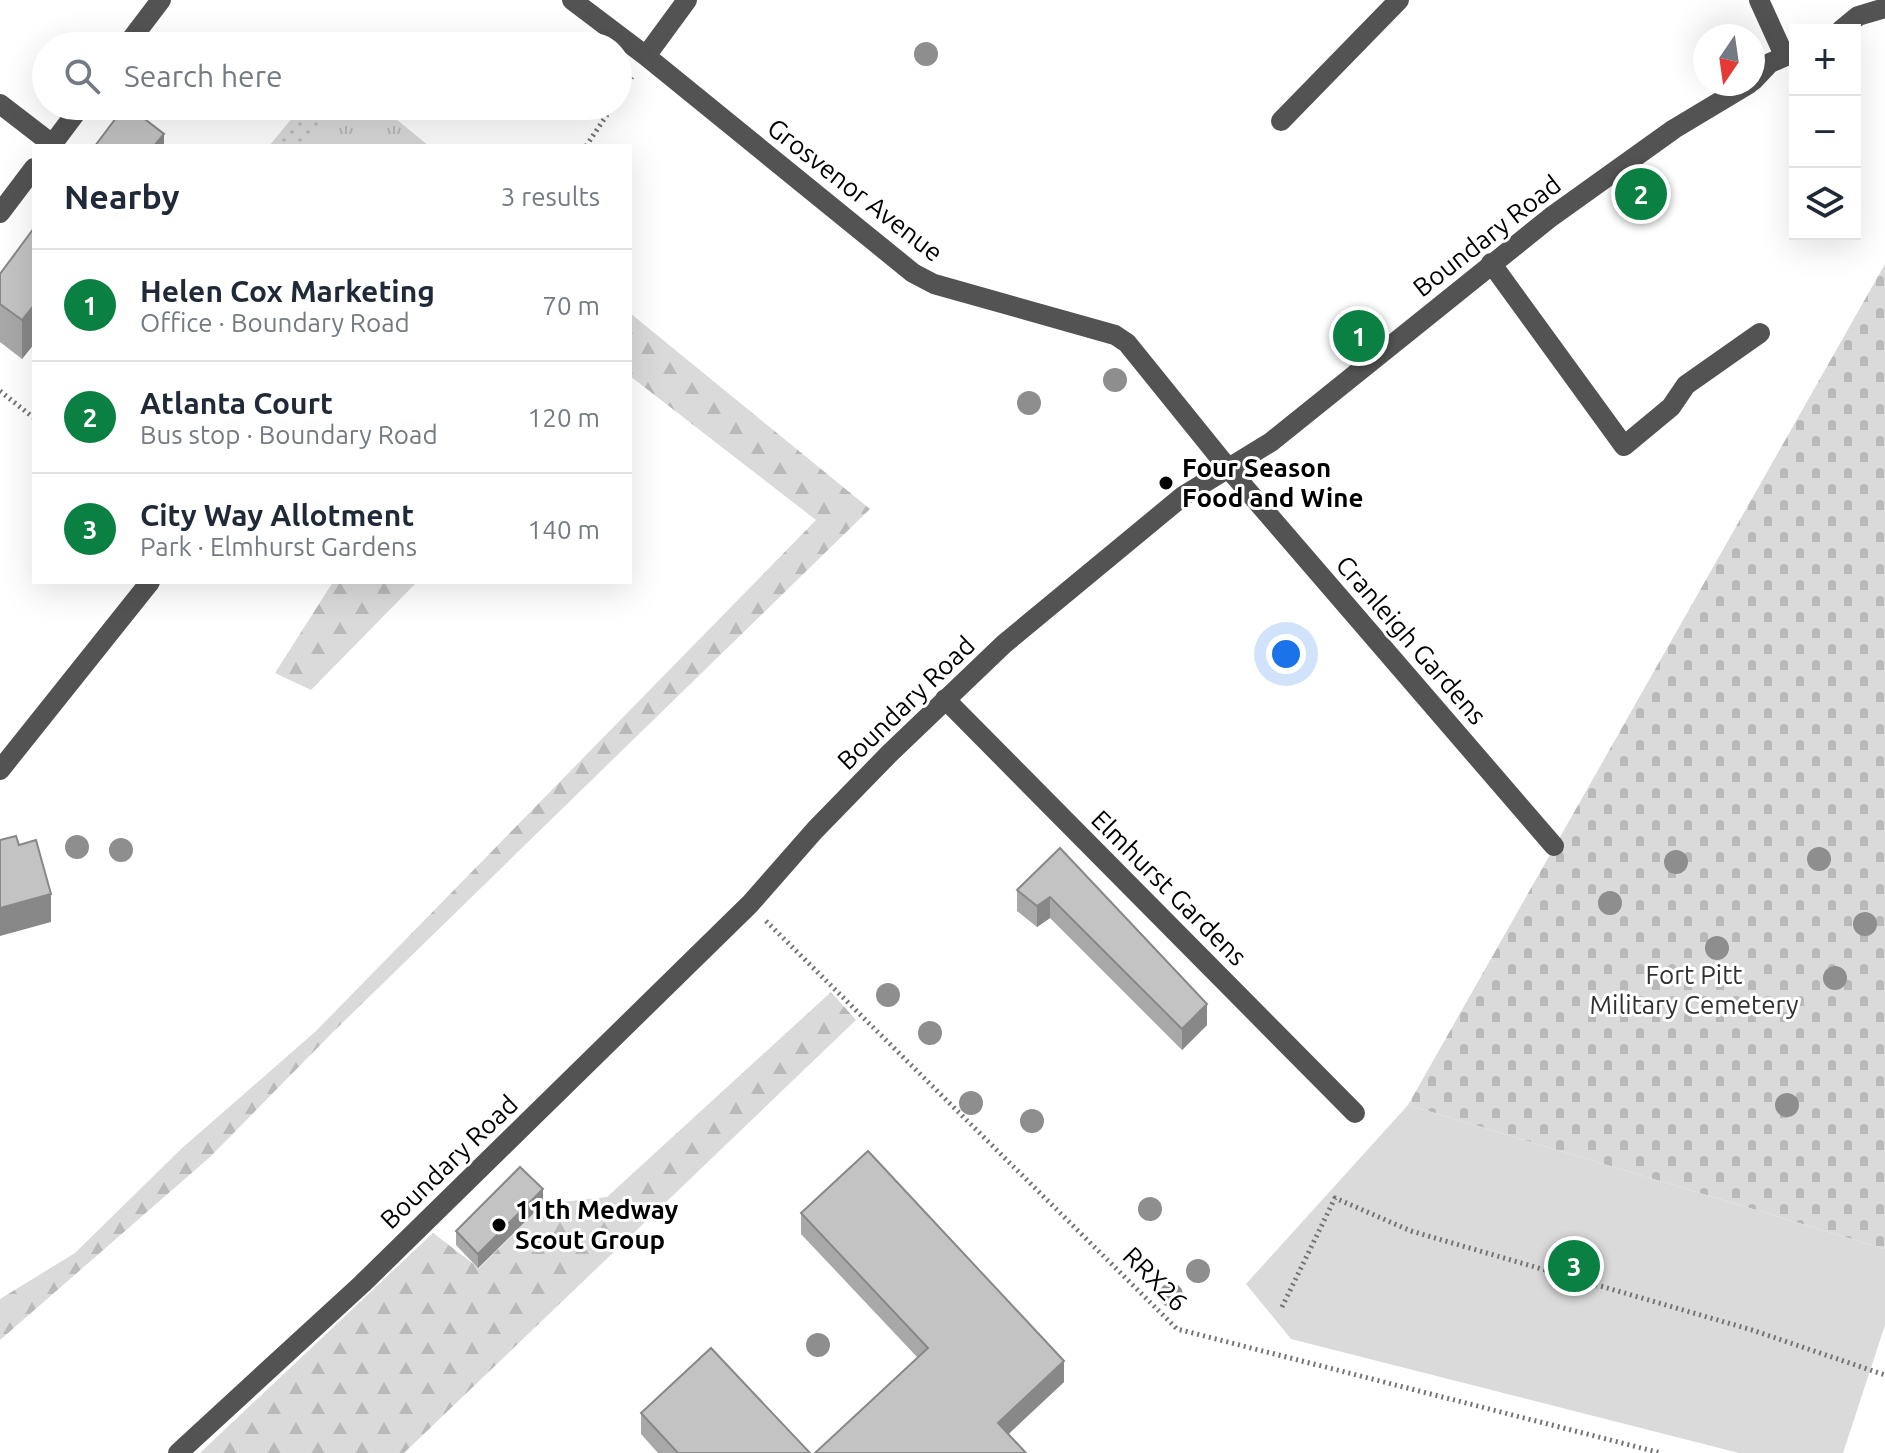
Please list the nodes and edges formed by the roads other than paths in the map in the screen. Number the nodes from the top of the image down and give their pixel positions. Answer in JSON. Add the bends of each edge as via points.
{"nodes":[{"id":1,"x":161,"y":0,"type":"edge"},
{"id":2,"x":572,"y":0,"type":"edge"},
{"id":3,"x":687,"y":0,"type":"edge"},
{"id":4,"x":1399,"y":0,"type":"edge"},
{"id":5,"x":1759,"y":0,"type":"edge"},
{"id":6,"x":1885,"y":8,"type":"edge"},
{"id":7,"x":1848,"y":24,"type":"edge"},
{"id":8,"x":137,"y":32,"type":"edge"},
{"id":9,"x":614,"y":32,"type":"edge"},
{"id":10,"x":632,"y":45,"type":"edge"},
{"id":11,"x":1789,"y":52,"type":"edge"},
{"id":12,"x":1789,"y":54,"type":"edge"},
{"id":13,"x":646,"y":56,"type":"junction"},
{"id":14,"x":1765,"y":68,"type":"edge"},
{"id":15,"x":1729,"y":96,"type":"edge"},
{"id":16,"x":0,"y":104,"type":"edge"},
{"id":17,"x":70,"y":120,"type":"edge"},
{"id":18,"x":1281,"y":121,"type":"dead end"},
{"id":19,"x":50,"y":144,"type":"edge"},
{"id":20,"x":52,"y":144,"type":"edge"},
{"id":21,"x":32,"y":171,"type":"edge"},
{"id":22,"x":0,"y":213,"type":"edge"},
{"id":23,"x":1491,"y":263,"type":"junction"},
{"id":24,"x":1760,"y":333,"type":"dead end"},
{"id":25,"x":1228,"y":468,"type":"junction"},
{"id":26,"x":148,"y":584,"type":"edge"},
{"id":27,"x":945,"y":699,"type":"junction"},
{"id":28,"x":0,"y":770,"type":"edge"},
{"id":29,"x":1554,"y":846,"type":"dead end"},
{"id":30,"x":1355,"y":1113,"type":"dead end"},
{"id":31,"x":178,"y":1453,"type":"edge"}],
"edges":[{"from":1,"to":8,"type":"street"},
{"from":2,"to":9,"type":"street","name":"Grosvenor Avenue"},
{"from":3,"to":13,"type":"street"},
{"from":4,"to":18,"type":"street"},
{"from":5,"to":11,"type":"street"},
{"from":6,"to":7,"type":"street"},
{"from":10,"to":13,"type":"street","name":"Grosvenor Avenue"},
{"from":12,"to":14,"type":"street","name":"Boundary Road"},
{"from":13,"to":25,"type":"street","name":"Grosvenor Avenue","via":[[922,278],[1127,343]]},
{"from":15,"to":23,"type":"street","name":"Boundary Road","via":[[1674,129]]},
{"from":16,"to":19,"type":"street"},
{"from":17,"to":20,"type":"street"},
{"from":21,"to":22,"type":"street"},
{"from":23,"to":24,"type":"street","via":[[1624,446],[1671,407],[1686,385]]},
{"from":23,"to":25,"type":"street","name":"Boundary Road","via":[[1281,434]]},
{"from":25,"to":27,"type":"street","name":"Boundary Road","via":[[1170,506]]},
{"from":25,"to":29,"type":"street","name":"Cranleigh Gardens"},
{"from":26,"to":28,"type":"street"},
{"from":27,"to":30,"type":"street","name":"Elmhurst Gardens"},
{"from":27,"to":31,"type":"street","name":"Boundary Road","via":[[750,904],[362,1284]]}]}
